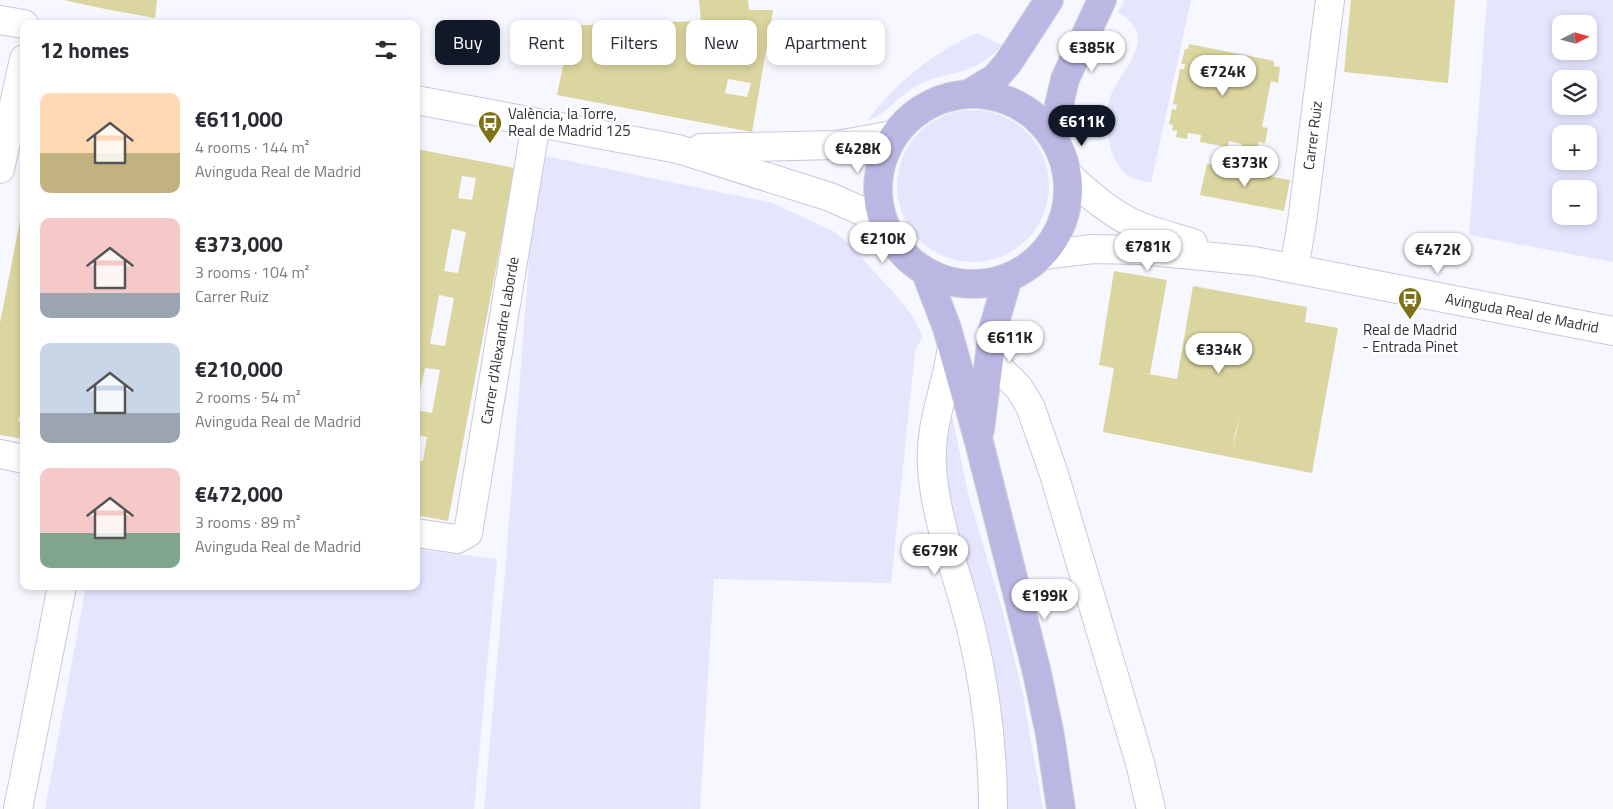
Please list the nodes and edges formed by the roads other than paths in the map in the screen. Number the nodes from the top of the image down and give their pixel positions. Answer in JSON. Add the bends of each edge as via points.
{"nodes":[{"id":1,"x":1049,"y":0,"type":"edge"},
{"id":2,"x":1102,"y":0,"type":"edge"},
{"id":3,"x":1330,"y":0,"type":"edge"},
{"id":4,"x":0,"y":20,"type":"edge"},
{"id":5,"x":20,"y":23,"type":"edge"},
{"id":6,"x":20,"y":78,"type":"edge"},
{"id":7,"x":970,"y":93,"type":"junction"},
{"id":8,"x":420,"y":101,"type":"edge"},
{"id":9,"x":536,"y":123,"type":"junction"},
{"id":10,"x":893,"y":135,"type":"junction"},
{"id":11,"x":1052,"y":136,"type":"junction"},
{"id":12,"x":678,"y":149,"type":"junction"},
{"id":13,"x":0,"y":169,"type":"edge"},
{"id":14,"x":1067,"y":174,"type":"junction"},
{"id":15,"x":882,"y":220,"type":"junction"},
{"id":16,"x":1042,"y":255,"type":"junction"},
{"id":17,"x":1254,"y":262,"type":"junction"},
{"id":18,"x":1294,"y":269,"type":"junction"},
{"id":19,"x":926,"y":273,"type":"junction"},
{"id":20,"x":1008,"y":278,"type":"junction"},
{"id":21,"x":1613,"y":331,"type":"edge"},
{"id":22,"x":952,"y":346,"type":"junction"},
{"id":23,"x":990,"y":354,"type":"junction"},
{"id":24,"x":979,"y":442,"type":"junction"},
{"id":25,"x":0,"y":454,"type":"edge"},
{"id":26,"x":20,"y":458,"type":"edge"},
{"id":27,"x":420,"y":534,"type":"edge"},
{"id":28,"x":61,"y":590,"type":"edge"},
{"id":29,"x":18,"y":809,"type":"edge"},
{"id":30,"x":993,"y":809,"type":"edge"},
{"id":31,"x":1061,"y":809,"type":"edge"},
{"id":32,"x":1151,"y":809,"type":"edge"}],
"edges":[{"from":1,"to":7,"type":"main road","via":[[1008,63],[995,78]]},
{"from":2,"to":11,"type":"main road","via":[[1065,79]]},
{"from":3,"to":18,"type":"street","name":"Carrer Ruiz"},
{"from":4,"to":5,"type":"street"},
{"from":6,"to":13,"type":"street"},
{"from":7,"to":10,"type":"main road","via":[[940,98],[914,113]]},
{"from":7,"to":11,"type":"main road","via":[[1002,98],[1030,112]]},
{"from":8,"to":9,"type":"street"},
{"from":9,"to":12,"type":"street"},
{"from":9,"to":27,"type":"street","name":"Carrer d'Alexandre Laborde","via":[[472,520],[468,533],[457,538]]},
{"from":10,"to":12,"type":"street","via":[[837,145]]},
{"from":10,"to":15,"type":"main road","via":[[880,162],[877,191]]},
{"from":11,"to":14,"type":"main road","via":[[1062,154]]},
{"from":12,"to":15,"type":"street","via":[[830,197]]},
{"from":14,"to":16,"type":"main road","via":[[1067,203],[1059,231]]},
{"from":14,"to":17,"type":"street","name":"Avinguda Real de Madrid","via":[[1117,215],[1143,228]]},
{"from":15,"to":19,"type":"main road","via":[[892,241],[907,259]]},
{"from":16,"to":17,"type":"street","name":"Avinguda Real de Madrid","via":[[1093,249],[1140,250]]},
{"from":16,"to":20,"type":"main road"},
{"from":17,"to":18,"type":"street","name":"Avinguda Real de Madrid"},
{"from":18,"to":21,"type":"street","name":"Avinguda Real de Madrid"},
{"from":19,"to":20,"type":"main road","via":[[952,283],[980,285]]},
{"from":19,"to":22,"type":"main road"},
{"from":20,"to":23,"type":"main road","via":[[993,329]]},
{"from":22,"to":24,"type":"main road"},
{"from":22,"to":30,"type":"street","via":[[933,432],[932,466],[938,507],[986,694],[993,760]]},
{"from":23,"to":24,"type":"main road"},
{"from":23,"to":32,"type":"street","via":[[1030,406],[1054,474]]},
{"from":24,"to":31,"type":"main road","via":[[1050,735]]},
{"from":25,"to":26,"type":"street"},
{"from":28,"to":29,"type":"street"}]}
